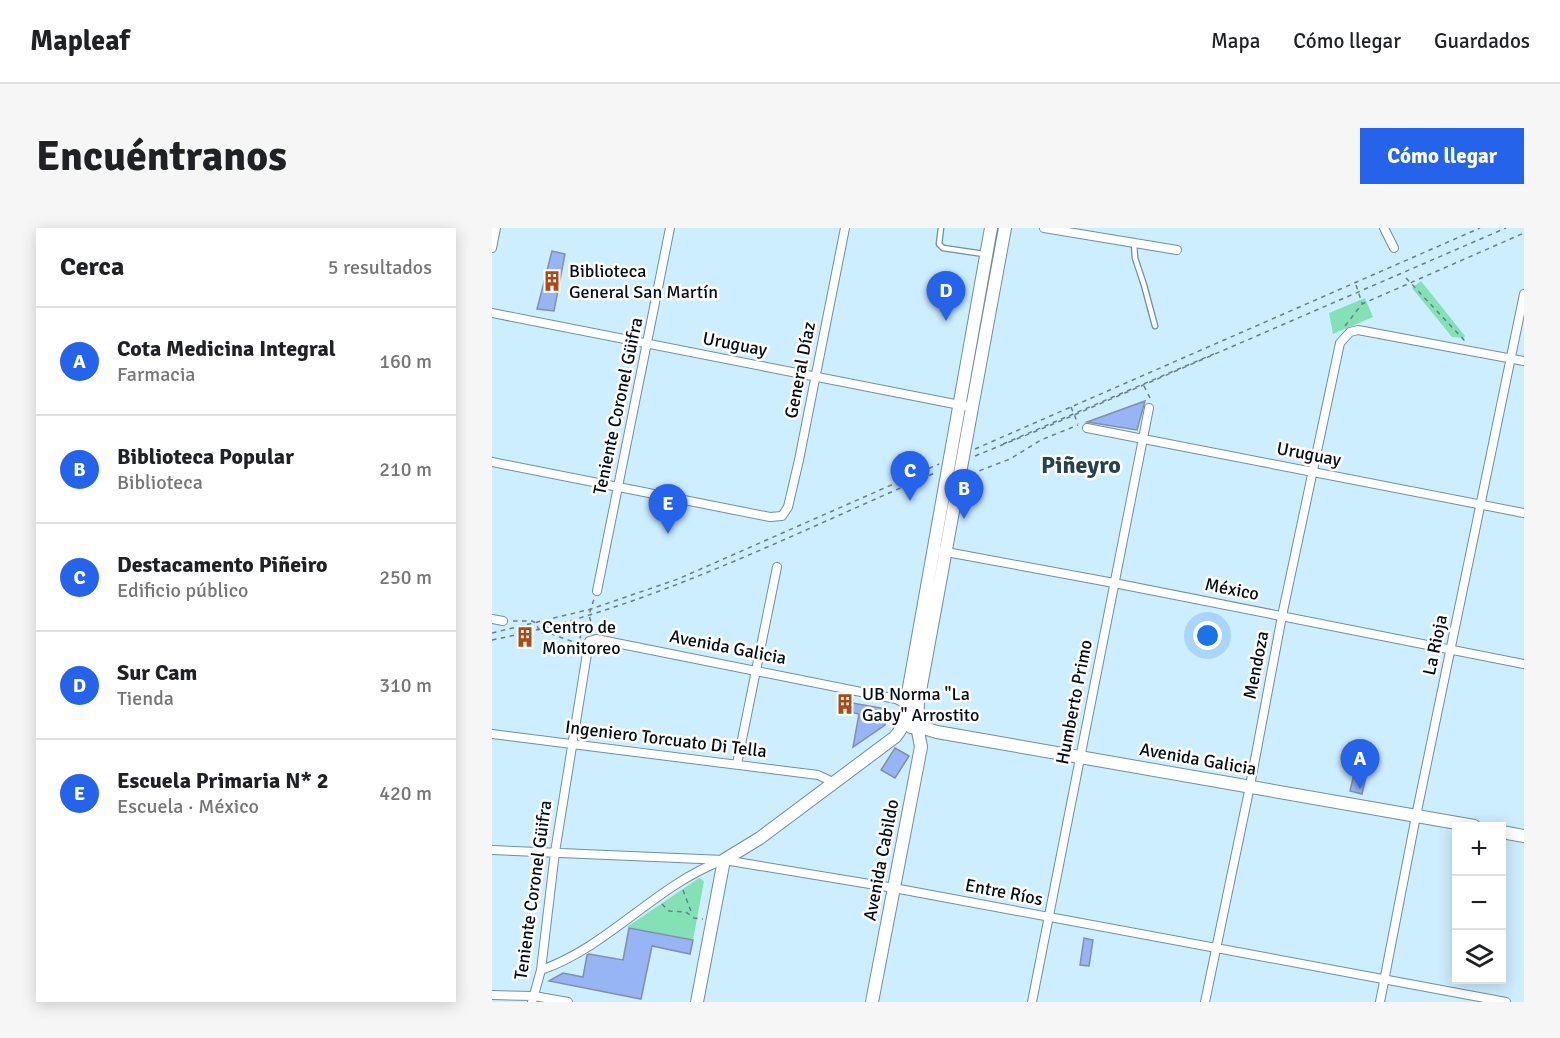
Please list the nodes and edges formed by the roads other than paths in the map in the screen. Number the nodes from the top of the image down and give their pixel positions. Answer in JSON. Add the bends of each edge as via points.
{"nodes":[{"id":1,"x":496,"y":228,"type":"edge"},
{"id":2,"x":670,"y":228,"type":"edge"},
{"id":3,"x":845,"y":228,"type":"edge"},
{"id":4,"x":940,"y":228,"type":"edge"},
{"id":5,"x":991,"y":228,"type":"edge"},
{"id":6,"x":1005,"y":228,"type":"edge"},
{"id":7,"x":1044,"y":228,"type":"edge"},
{"id":8,"x":1384,"y":228,"type":"edge"},
{"id":9,"x":1134,"y":243,"type":"junction"},
{"id":10,"x":492,"y":248,"type":"edge"},
{"id":11,"x":1394,"y":248,"type":"dead end"},
{"id":12,"x":1177,"y":250,"type":"dead end"},
{"id":13,"x":986,"y":254,"type":"junction"},
{"id":14,"x":1524,"y":294,"type":"edge"},
{"id":15,"x":492,"y":313,"type":"edge"},
{"id":16,"x":1155,"y":326,"type":"dead end"},
{"id":17,"x":648,"y":344,"type":"junction"},
{"id":18,"x":1510,"y":358,"type":"junction"},
{"id":19,"x":1524,"y":362,"type":"edge"},
{"id":20,"x":816,"y":376,"type":"junction"},
{"id":21,"x":965,"y":406,"type":"junction"},
{"id":22,"x":1149,"y":408,"type":"road end"},
{"id":23,"x":1088,"y":428,"type":"dead end"},
{"id":24,"x":1144,"y":440,"type":"junction"},
{"id":25,"x":492,"y":462,"type":"edge"},
{"id":26,"x":1312,"y":471,"type":"junction"},
{"id":27,"x":618,"y":487,"type":"junction"},
{"id":28,"x":1481,"y":505,"type":"junction"},
{"id":29,"x":1524,"y":513,"type":"edge"},
{"id":30,"x":938,"y":550,"type":"junction"},
{"id":31,"x":777,"y":567,"type":"dead end"},
{"id":32,"x":1114,"y":583,"type":"junction"},
{"id":33,"x":597,"y":591,"type":"road end"},
{"id":34,"x":1282,"y":616,"type":"junction"},
{"id":35,"x":492,"y":619,"type":"edge"},
{"id":36,"x":503,"y":621,"type":"road end"},
{"id":37,"x":590,"y":641,"type":"joint"},
{"id":38,"x":1451,"y":650,"type":"junction"},
{"id":39,"x":1524,"y":664,"type":"edge"},
{"id":40,"x":757,"y":671,"type":"junction"},
{"id":41,"x":907,"y":708,"type":"junction"},
{"id":42,"x":917,"y":726,"type":"junction"},
{"id":43,"x":901,"y":730,"type":"junction"},
{"id":44,"x":492,"y":734,"type":"edge"},
{"id":45,"x":571,"y":743,"type":"junction"},
{"id":46,"x":1081,"y":757,"type":"junction"},
{"id":47,"x":737,"y":764,"type":"junction"},
{"id":48,"x":835,"y":783,"type":"junction"},
{"id":49,"x":1250,"y":786,"type":"junction"},
{"id":50,"x":1416,"y":816,"type":"junction"},
{"id":51,"x":1452,"y":822,"type":"edge"},
{"id":52,"x":1506,"y":833,"type":"edge"},
{"id":53,"x":1524,"y":836,"type":"edge"},
{"id":54,"x":492,"y":850,"type":"edge"},
{"id":55,"x":555,"y":852,"type":"junction"},
{"id":56,"x":724,"y":860,"type":"junction"},
{"id":57,"x":894,"y":888,"type":"junction"},
{"id":58,"x":1048,"y":918,"type":"junction"},
{"id":59,"x":1216,"y":948,"type":"junction"},
{"id":60,"x":541,"y":970,"type":"junction"},
{"id":61,"x":1384,"y":979,"type":"junction"},
{"id":62,"x":492,"y":995,"type":"edge"},
{"id":63,"x":533,"y":999,"type":"edge"},
{"id":64,"x":568,"y":1002,"type":"edge"},
{"id":65,"x":697,"y":1002,"type":"edge"},
{"id":66,"x":872,"y":1002,"type":"edge"},
{"id":67,"x":1032,"y":1002,"type":"edge"},
{"id":68,"x":1205,"y":1002,"type":"edge"},
{"id":69,"x":1380,"y":1002,"type":"edge"},
{"id":70,"x":1506,"y":1002,"type":"edge"}],
"edges":[{"from":1,"to":10,"type":"street"},
{"from":2,"to":17,"type":"street","name":"Teniente Coronel Güifra"},
{"from":3,"to":20,"type":"street","name":"General Díaz"},
{"from":4,"to":13,"type":"lane","via":[[939,244],[943,248]]},
{"from":5,"to":13,"type":"main road"},
{"from":6,"to":21,"type":"main road"},
{"from":7,"to":9,"type":"street"},
{"from":8,"to":11,"type":"street"},
{"from":9,"to":12,"type":"street"},
{"from":9,"to":16,"type":"lane"},
{"from":13,"to":21,"type":"main road"},
{"from":14,"to":18,"type":"street","name":"La Rioja"},
{"from":15,"to":17,"type":"street","name":"Uruguay"},
{"from":17,"to":20,"type":"street","name":"Uruguay"},
{"from":17,"to":27,"type":"street","name":"Teniente Coronel Güifra"},
{"from":18,"to":19,"type":"street"},
{"from":18,"to":26,"type":"street","name":"Mendoza","via":[[1358,330],[1350,332],[1340,343]]},
{"from":18,"to":28,"type":"street","name":"La Rioja"},
{"from":20,"to":21,"type":"street","name":"Uruguay"},
{"from":20,"to":27,"type":"street","name":"General Díaz","via":[[788,507],[782,516],[770,517]]},
{"from":21,"to":30,"type":"main road","via":[[958,463]]},
{"from":22,"to":24,"type":"street","name":"Humberto Primo"},
{"from":23,"to":24,"type":"street","name":"Uruguay"},
{"from":24,"to":26,"type":"street","name":"Uruguay"},
{"from":24,"to":32,"type":"street","name":"Humberto Primo"},
{"from":25,"to":27,"type":"street"},
{"from":26,"to":28,"type":"street","name":"Uruguay"},
{"from":26,"to":34,"type":"street","name":"Mendoza"},
{"from":27,"to":33,"type":"street","name":"Teniente Coronel Güifra"},
{"from":28,"to":29,"type":"street","name":"Uruguay"},
{"from":28,"to":38,"type":"street","name":"La Rioja"},
{"from":30,"to":32,"type":"street","name":"México"},
{"from":30,"to":41,"type":"main road"},
{"from":30,"to":42,"type":"main road","name":"Avenida Cabildo"},
{"from":31,"to":40,"type":"street"},
{"from":32,"to":34,"type":"street","name":"México"},
{"from":32,"to":46,"type":"street","name":"Humberto Primo"},
{"from":34,"to":38,"type":"street","name":"México"},
{"from":34,"to":49,"type":"street","name":"Mendoza"},
{"from":35,"to":36,"type":"street"},
{"from":37,"to":40,"type":"street","name":"Avenida Galicia","via":[[596,639]]},
{"from":37,"to":45,"type":"street","name":"Teniente Coronel Güifra"},
{"from":38,"to":39,"type":"street","name":"México"},
{"from":38,"to":50,"type":"street","name":"La Rioja"},
{"from":40,"to":41,"type":"street","name":"Avenida Galicia","via":[[896,699]]},
{"from":40,"to":47,"type":"street"},
{"from":41,"to":42,"type":"street"},
{"from":41,"to":43,"type":"main road"},
{"from":42,"to":43,"type":"main road","name":"Avenida Galicia"},
{"from":42,"to":46,"type":"main road","name":"Avenida Galicia"},
{"from":42,"to":57,"type":"main road","name":"Avenida Cabildo","via":[[921,747]]},
{"from":43,"to":48,"type":"main road"},
{"from":44,"to":45,"type":"street","name":"Ingeniero Torcuato Di Tella"},
{"from":45,"to":47,"type":"street","name":"Ingeniero Torcuato Di Tella"},
{"from":45,"to":55,"type":"street","name":"Teniente Coronel Güifra"},
{"from":46,"to":49,"type":"main road","name":"Avenida Galicia"},
{"from":46,"to":58,"type":"street","name":"Humberto Primo"},
{"from":47,"to":48,"type":"street","name":"Ingeniero Torcuato Di Tella","via":[[818,775]]},
{"from":48,"to":56,"type":"main road"},
{"from":49,"to":50,"type":"main road","name":"Avenida Galicia"},
{"from":49,"to":59,"type":"street","name":"Mendoza"},
{"from":50,"to":51,"type":"main road","name":"Avenida Galicia"},
{"from":50,"to":61,"type":"street","name":"La Rioja"},
{"from":52,"to":53,"type":"main road"},
{"from":54,"to":55,"type":"street","name":"Entre Ríos"},
{"from":55,"to":56,"type":"street","name":"Entre Ríos"},
{"from":55,"to":60,"type":"street","name":"Teniente Coronel Güifra"},
{"from":56,"to":57,"type":"street","name":"Entre Ríos"},
{"from":56,"to":60,"type":"street","via":[[701,869],[564,961]]},
{"from":56,"to":65,"type":"main road"},
{"from":57,"to":58,"type":"street","name":"Entre Ríos"},
{"from":57,"to":66,"type":"main road","name":"Avenida Cabildo"},
{"from":58,"to":59,"type":"street","name":"Entre Ríos"},
{"from":58,"to":67,"type":"street","name":"Humberto Primo"},
{"from":59,"to":61,"type":"street","name":"Entre Ríos"},
{"from":59,"to":68,"type":"street","name":"Mendoza"},
{"from":60,"to":63,"type":"street","name":"Teniente Coronel Güifra"},
{"from":61,"to":69,"type":"street","name":"La Rioja"},
{"from":61,"to":70,"type":"street","name":"Entre Ríos"},
{"from":62,"to":63,"type":"street"},
{"from":63,"to":64,"type":"street"}]}
